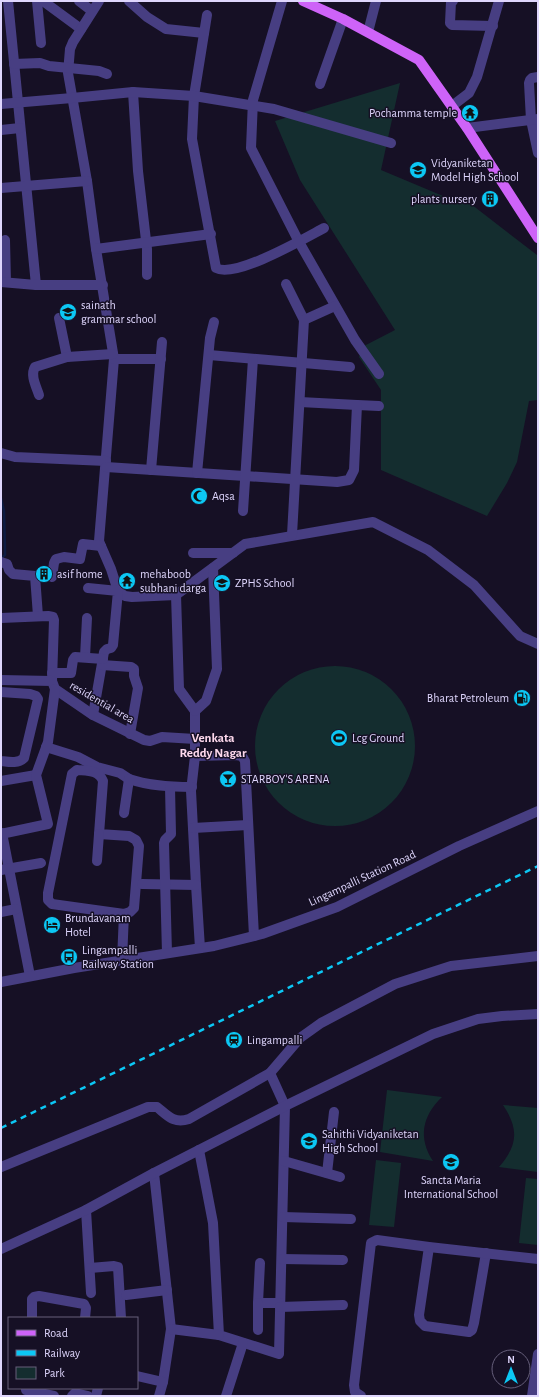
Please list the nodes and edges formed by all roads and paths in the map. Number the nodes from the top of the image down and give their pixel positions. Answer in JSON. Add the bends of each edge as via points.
{"nodes":[{"id":1,"x":9,"y":1,"type":"edge"},
{"id":2,"x":37,"y":1,"type":"edge"},
{"id":3,"x":43,"y":1,"type":"edge"},
{"id":4,"x":79,"y":1,"type":"edge"},
{"id":5,"x":99,"y":1,"type":"edge"},
{"id":6,"x":129,"y":1,"type":"edge"},
{"id":7,"x":282,"y":1,"type":"edge"},
{"id":8,"x":304,"y":1,"type":"edge"},
{"id":9,"x":376,"y":1,"type":"edge"},
{"id":10,"x":453,"y":1,"type":"edge"},
{"id":11,"x":500,"y":1,"type":"edge"},
{"id":12,"x":92,"y":11,"type":"junction"},
{"id":13,"x":207,"y":15,"type":"dead end"},
{"id":14,"x":343,"y":19,"type":"junction"},
{"id":15,"x":493,"y":26,"type":"junction"},
{"id":16,"x":81,"y":29,"type":"junction"},
{"id":17,"x":368,"y":32,"type":"junction"},
{"id":18,"x":204,"y":33,"type":"junction"},
{"id":19,"x":41,"y":43,"type":"dead end"},
{"id":20,"x":14,"y":64,"type":"junction"},
{"id":21,"x":68,"y":68,"type":"junction"},
{"id":22,"x":108,"y":74,"type":"dead end"},
{"id":23,"x":538,"y":77,"type":"edge"},
{"id":24,"x":320,"y":84,"type":"dead end"},
{"id":25,"x":133,"y":92,"type":"junction"},
{"id":26,"x":194,"y":96,"type":"junction"},
{"id":27,"x":72,"y":98,"type":"junction"},
{"id":28,"x":17,"y":103,"type":"junction"},
{"id":29,"x":1,"y":104,"type":"edge"},
{"id":30,"x":253,"y":106,"type":"junction"},
{"id":31,"x":452,"y":106,"type":"junction"},
{"id":32,"x":535,"y":119,"type":"edge"},
{"id":33,"x":20,"y":128,"type":"junction"},
{"id":34,"x":467,"y":128,"type":"junction"},
{"id":35,"x":1,"y":130,"type":"edge"},
{"id":36,"x":391,"y":143,"type":"dead end"},
{"id":37,"x":538,"y":153,"type":"edge"},
{"id":38,"x":87,"y":180,"type":"junction"},
{"id":39,"x":26,"y":186,"type":"junction"},
{"id":40,"x":1,"y":188,"type":"edge"},
{"id":41,"x":324,"y":228,"type":"dead end"},
{"id":42,"x":211,"y":234,"type":"junction"},
{"id":43,"x":538,"y":238,"type":"edge"},
{"id":44,"x":5,"y":240,"type":"dead end"},
{"id":45,"x":299,"y":242,"type":"junction"},
{"id":46,"x":146,"y":243,"type":"junction"},
{"id":47,"x":96,"y":249,"type":"junction"},
{"id":48,"x":147,"y":275,"type":"dead end"},
{"id":49,"x":4,"y":282,"type":"edge"},
{"id":50,"x":286,"y":284,"type":"dead end"},
{"id":51,"x":36,"y":285,"type":"junction"},
{"id":52,"x":103,"y":285,"type":"junction"},
{"id":53,"x":336,"y":306,"type":"junction"},
{"id":54,"x":60,"y":318,"type":"dead end"},
{"id":55,"x":304,"y":320,"type":"junction"},
{"id":56,"x":214,"y":322,"type":"dead end"},
{"id":57,"x":162,"y":342,"type":"dead end"},
{"id":58,"x":209,"y":355,"type":"junction"},
{"id":59,"x":114,"y":356,"type":"junction"},
{"id":60,"x":67,"y":358,"type":"junction"},
{"id":61,"x":161,"y":359,"type":"junction"},
{"id":62,"x":254,"y":359,"type":"junction"},
{"id":63,"x":302,"y":363,"type":"junction"},
{"id":64,"x":350,"y":367,"type":"dead end"},
{"id":65,"x":379,"y":374,"type":"dead end"},
{"id":66,"x":39,"y":395,"type":"dead end"},
{"id":67,"x":300,"y":402,"type":"junction"},
{"id":68,"x":357,"y":405,"type":"junction"},
{"id":69,"x":379,"y":406,"type":"dead end"},
{"id":70,"x":1,"y":453,"type":"edge"},
{"id":71,"x":106,"y":464,"type":"junction"},
{"id":72,"x":152,"y":470,"type":"junction"},
{"id":73,"x":197,"y":473,"type":"junction"},
{"id":74,"x":246,"y":475,"type":"junction"},
{"id":75,"x":295,"y":478,"type":"junction"},
{"id":76,"x":243,"y":511,"type":"dead end"},
{"id":77,"x":292,"y":535,"type":"junction"},
{"id":78,"x":100,"y":546,"type":"junction"},
{"id":79,"x":193,"y":553,"type":"dead end"},
{"id":80,"x":233,"y":553,"type":"junction"},
{"id":81,"x":1,"y":562,"type":"edge"},
{"id":82,"x":213,"y":568,"type":"junction"},
{"id":83,"x":52,"y":577,"type":"dead end"},
{"id":84,"x":88,"y":588,"type":"dead end"},
{"id":85,"x":118,"y":591,"type":"junction"},
{"id":86,"x":176,"y":595,"type":"junction"},
{"id":87,"x":38,"y":616,"type":"junction"},
{"id":88,"x":1,"y":618,"type":"edge"},
{"id":89,"x":87,"y":618,"type":"dead end"},
{"id":90,"x":538,"y":644,"type":"edge"},
{"id":91,"x":86,"y":653,"type":"junction"},
{"id":92,"x":103,"y":658,"type":"junction"},
{"id":93,"x":1,"y":680,"type":"edge"},
{"id":94,"x":53,"y":681,"type":"junction"},
{"id":95,"x":1,"y":692,"type":"edge"},
{"id":96,"x":195,"y":711,"type":"junction"},
{"id":97,"x":93,"y":715,"type":"junction"},
{"id":98,"x":130,"y":734,"type":"junction"},
{"id":99,"x":196,"y":739,"type":"junction"},
{"id":100,"x":46,"y":748,"type":"junction"},
{"id":101,"x":195,"y":756,"type":"junction"},
{"id":102,"x":1,"y":761,"type":"edge"},
{"id":103,"x":36,"y":775,"type":"junction"},
{"id":104,"x":130,"y":779,"type":"junction"},
{"id":105,"x":1,"y":781,"type":"edge"},
{"id":106,"x":170,"y":787,"type":"junction"},
{"id":107,"x":192,"y":787,"type":"junction"},
{"id":108,"x":538,"y":804,"type":"edge"},
{"id":109,"x":535,"y":812,"type":"edge"},
{"id":110,"x":124,"y":813,"type":"dead end"},
{"id":111,"x":248,"y":825,"type":"junction"},
{"id":112,"x":193,"y":828,"type":"junction"},
{"id":113,"x":1,"y":834,"type":"edge"},
{"id":114,"x":99,"y":834,"type":"junction"},
{"id":115,"x":97,"y":861,"type":"dead end"},
{"id":116,"x":40,"y":863,"type":"dead end"},
{"id":117,"x":5,"y":869,"type":"edge"},
{"id":118,"x":142,"y":884,"type":"dead end"},
{"id":119,"x":165,"y":885,"type":"junction"},
{"id":120,"x":196,"y":885,"type":"junction"},
{"id":121,"x":16,"y":909,"type":"junction"},
{"id":122,"x":1,"y":912,"type":"edge"},
{"id":123,"x":124,"y":914,"type":"junction"},
{"id":124,"x":254,"y":936,"type":"junction"},
{"id":125,"x":200,"y":948,"type":"junction"},
{"id":126,"x":167,"y":953,"type":"junction"},
{"id":127,"x":538,"y":956,"type":"edge"},
{"id":128,"x":122,"y":960,"type":"junction"},
{"id":129,"x":30,"y":976,"type":"junction"},
{"id":130,"x":1,"y":982,"type":"edge"},
{"id":131,"x":538,"y":1014,"type":"edge"},
{"id":132,"x":270,"y":1073,"type":"junction"},
{"id":133,"x":285,"y":1106,"type":"junction"},
{"id":134,"x":334,"y":1112,"type":"dead end"},
{"id":135,"x":198,"y":1150,"type":"junction"},
{"id":136,"x":284,"y":1161,"type":"junction"},
{"id":137,"x":1,"y":1167,"type":"edge"},
{"id":138,"x":154,"y":1173,"type":"junction"},
{"id":139,"x":327,"y":1173,"type":"junction"},
{"id":140,"x":340,"y":1177,"type":"dead end"},
{"id":141,"x":86,"y":1210,"type":"junction"},
{"id":142,"x":283,"y":1217,"type":"junction"},
{"id":143,"x":352,"y":1219,"type":"dead end"},
{"id":144,"x":429,"y":1247,"type":"junction"},
{"id":145,"x":1,"y":1249,"type":"edge"},
{"id":146,"x":486,"y":1254,"type":"junction"},
{"id":147,"x":282,"y":1259,"type":"junction"},
{"id":148,"x":538,"y":1259,"type":"edge"},
{"id":149,"x":343,"y":1260,"type":"dead end"},
{"id":150,"x":260,"y":1263,"type":"dead end"},
{"id":151,"x":90,"y":1268,"type":"junction"},
{"id":152,"x":167,"y":1290,"type":"junction"},
{"id":153,"x":91,"y":1293,"type":"dead end"},
{"id":154,"x":126,"y":1294,"type":"dead end"},
{"id":155,"x":258,"y":1303,"type":"junction"},
{"id":156,"x":280,"y":1305,"type":"junction"},
{"id":157,"x":343,"y":1305,"type":"dead end"},
{"id":158,"x":32,"y":1317,"type":"edge"},
{"id":159,"x":85,"y":1317,"type":"edge"},
{"id":160,"x":121,"y":1317,"type":"edge"},
{"id":161,"x":171,"y":1329,"type":"junction"},
{"id":162,"x":258,"y":1330,"type":"dead end"},
{"id":163,"x":219,"y":1335,"type":"junction"},
{"id":164,"x":244,"y":1343,"type":"junction"},
{"id":165,"x":538,"y":1354,"type":"edge"},
{"id":166,"x":138,"y":1376,"type":"edge"},
{"id":167,"x":536,"y":1378,"type":"edge"},
{"id":168,"x":163,"y":1382,"type":"junction"},
{"id":169,"x":27,"y":1391,"type":"edge"},
{"id":170,"x":54,"y":1396,"type":"edge"},
{"id":171,"x":72,"y":1396,"type":"edge"},
{"id":172,"x":88,"y":1396,"type":"edge"},
{"id":173,"x":159,"y":1396,"type":"edge"},
{"id":174,"x":226,"y":1396,"type":"edge"},
{"id":175,"x":361,"y":1396,"type":"edge"},
{"id":176,"x":532,"y":1396,"type":"edge"}],
"edges":[{"from":1,"to":20,"type":"street"},
{"from":2,"to":19,"type":"street"},
{"from":3,"to":16,"type":"street"},
{"from":4,"to":12,"type":"street"},
{"from":5,"to":12,"type":"street"},
{"from":6,"to":18,"type":"street","via":[[147,17],[166,28]]},
{"from":7,"to":30,"type":"street","via":[[252,100]]},
{"from":8,"to":14,"type":"main road"},
{"from":9,"to":17,"type":"street"},
{"from":10,"to":15,"type":"street","via":[[450,16],[452,25]]},
{"from":11,"to":15,"type":"street"},
{"from":12,"to":16,"type":"street"},
{"from":13,"to":18,"type":"street"},
{"from":14,"to":17,"type":"main road"},
{"from":14,"to":24,"type":"street"},
{"from":15,"to":31,"type":"street","via":[[477,77],[469,92]]},
{"from":16,"to":21,"type":"street","via":[[70,49]]},
{"from":17,"to":31,"type":"main road","via":[[419,60]]},
{"from":18,"to":26,"type":"street"},
{"from":20,"to":21,"type":"street","via":[[40,63]]},
{"from":20,"to":28,"type":"street"},
{"from":21,"to":22,"type":"street"},
{"from":21,"to":27,"type":"street"},
{"from":23,"to":32,"type":"street","via":[[532,78],[529,83]]},
{"from":25,"to":26,"type":"street"},
{"from":25,"to":27,"type":"street"},
{"from":25,"to":46,"type":"street"},
{"from":26,"to":30,"type":"street"},
{"from":26,"to":42,"type":"street","via":[[192,139]]},
{"from":27,"to":28,"type":"street"},
{"from":27,"to":38,"type":"street"},
{"from":28,"to":29,"type":"street"},
{"from":28,"to":33,"type":"street"},
{"from":30,"to":36,"type":"street","via":[[274,109]]},
{"from":30,"to":45,"type":"street","via":[[251,148]]},
{"from":31,"to":34,"type":"main road"},
{"from":32,"to":34,"type":"street"},
{"from":32,"to":37,"type":"street"},
{"from":33,"to":35,"type":"street"},
{"from":33,"to":39,"type":"street"},
{"from":34,"to":43,"type":"main road"},
{"from":38,"to":39,"type":"street"},
{"from":38,"to":47,"type":"street"},
{"from":39,"to":40,"type":"street"},
{"from":39,"to":51,"type":"street"},
{"from":41,"to":45,"type":"street"},
{"from":42,"to":45,"type":"street","via":[[216,268],[225,270],[264,259]]},
{"from":42,"to":46,"type":"street"},
{"from":44,"to":49,"type":"street"},
{"from":45,"to":53,"type":"street"},
{"from":46,"to":47,"type":"street"},
{"from":46,"to":48,"type":"street"},
{"from":47,"to":52,"type":"street"},
{"from":49,"to":51,"type":"street"},
{"from":50,"to":55,"type":"street"},
{"from":51,"to":52,"type":"street"},
{"from":52,"to":59,"type":"street"},
{"from":53,"to":55,"type":"street"},
{"from":53,"to":65,"type":"street","via":[[355,340]]},
{"from":54,"to":60,"type":"street"},
{"from":55,"to":63,"type":"street"},
{"from":56,"to":58,"type":"street"},
{"from":57,"to":61,"type":"street"},
{"from":58,"to":62,"type":"street"},
{"from":58,"to":73,"type":"street"},
{"from":59,"to":60,"type":"street"},
{"from":59,"to":61,"type":"street"},
{"from":59,"to":71,"type":"street"},
{"from":60,"to":66,"type":"street","via":[[35,367],[33,375]]},
{"from":61,"to":72,"type":"street"},
{"from":62,"to":63,"type":"street"},
{"from":62,"to":74,"type":"street"},
{"from":63,"to":64,"type":"street"},
{"from":63,"to":67,"type":"street"},
{"from":67,"to":68,"type":"street"},
{"from":67,"to":75,"type":"street"},
{"from":68,"to":69,"type":"street"},
{"from":68,"to":75,"type":"street","via":[[354,470],[349,480],[337,482]]},
{"from":70,"to":71,"type":"street"},
{"from":71,"to":72,"type":"street"},
{"from":71,"to":78,"type":"street"},
{"from":72,"to":73,"type":"street"},
{"from":73,"to":74,"type":"street"},
{"from":74,"to":75,"type":"street"},
{"from":74,"to":76,"type":"street"},
{"from":75,"to":77,"type":"street"},
{"from":77,"to":80,"type":"street","via":[[245,544]]},
{"from":77,"to":90,"type":"street","via":[[373,522],[428,550],[474,585],[520,636]]},
{"from":78,"to":83,"type":"street","via":[[83,544],[80,559],[56,559]]},
{"from":78,"to":85,"type":"street"},
{"from":79,"to":80,"type":"street"},
{"from":80,"to":82,"type":"street"},
{"from":81,"to":87,"type":"street","via":[[7,564],[13,574],[35,576]]},
{"from":82,"to":86,"type":"street"},
{"from":82,"to":96,"type":"street","via":[[217,669],[206,701]]},
{"from":84,"to":85,"type":"street"},
{"from":85,"to":86,"type":"street","via":[[132,597]]},
{"from":85,"to":92,"type":"street","via":[[113,645],[107,649]]},
{"from":86,"to":96,"type":"street","via":[[179,689]]},
{"from":87,"to":88,"type":"street"},
{"from":87,"to":94,"type":"street","via":[[51,616],[54,619]]},
{"from":89,"to":91,"type":"street"},
{"from":91,"to":92,"type":"street"},
{"from":91,"to":94,"type":"street","via":[[74,657],[71,673]]},
{"from":92,"to":97,"type":"street"},
{"from":92,"to":98,"type":"street","via":[[134,669],[138,688]]},
{"from":93,"to":94,"type":"street","name":"residential area"},
{"from":94,"to":97,"type":"street","name":"residential area"},
{"from":94,"to":100,"type":"street"},
{"from":95,"to":102,"type":"street","via":[[30,694],[38,699],[24,758],[17,762]]},
{"from":96,"to":99,"type":"street"},
{"from":97,"to":98,"type":"street","name":"residential area"},
{"from":98,"to":99,"type":"street","name":"residential area","via":[[144,740],[162,737]]},
{"from":99,"to":101,"type":"street"},
{"from":100,"to":103,"type":"street"},
{"from":100,"to":104,"type":"street","via":[[78,757]]},
{"from":101,"to":107,"type":"street"},
{"from":101,"to":111,"type":"street","via":[[242,756],[245,761]]},
{"from":103,"to":105,"type":"street"},
{"from":103,"to":113,"type":"street","via":[[48,824]]},
{"from":104,"to":106,"type":"street"},
{"from":104,"to":110,"type":"street"},
{"from":106,"to":107,"type":"street"},
{"from":106,"to":119,"type":"street","via":[[171,834],[164,843]]},
{"from":107,"to":112,"type":"street"},
{"from":108,"to":109,"type":"street"},
{"from":109,"to":124,"type":"street","name":"Lingampalli Station Road","via":[[459,846],[337,907]]},
{"from":111,"to":112,"type":"street"},
{"from":111,"to":124,"type":"street"},
{"from":112,"to":120,"type":"street"},
{"from":113,"to":117,"type":"street"},
{"from":114,"to":115,"type":"street"},
{"from":114,"to":123,"type":"street","via":[[129,836],[136,840],[139,846],[134,908]]},
{"from":114,"to":123,"type":"street","via":[[102,777],[99,774],[77,770],[72,774],[48,900],[52,904]]},
{"from":116,"to":117,"type":"street"},
{"from":117,"to":121,"type":"street"},
{"from":118,"to":119,"type":"street"},
{"from":119,"to":120,"type":"street"},
{"from":119,"to":126,"type":"street"},
{"from":120,"to":125,"type":"street"},
{"from":121,"to":122,"type":"street"},
{"from":121,"to":129,"type":"street"},
{"from":123,"to":128,"type":"street"},
{"from":124,"to":125,"type":"street","name":"Lingampalli Station Road"},
{"from":125,"to":126,"type":"street","name":"Lingampalli Station Road"},
{"from":126,"to":128,"type":"street","name":"Lingampalli Station Road"},
{"from":127,"to":132,"type":"street","via":[[451,966],[395,984],[300,1038]]},
{"from":128,"to":129,"type":"street","name":"Lingampalli Station Road"},
{"from":129,"to":130,"type":"street","name":"Lingampalli Station Road"},
{"from":131,"to":133,"type":"street","via":[[478,1019],[433,1034]]},
{"from":132,"to":133,"type":"street"},
{"from":132,"to":137,"type":"street","via":[[190,1119],[173,1120],[157,1107],[148,1107]]},
{"from":133,"to":135,"type":"street"},
{"from":133,"to":136,"type":"street"},
{"from":134,"to":139,"type":"street"},
{"from":135,"to":138,"type":"street"},
{"from":135,"to":163,"type":"street","via":[[213,1224]]},
{"from":136,"to":139,"type":"street"},
{"from":136,"to":142,"type":"street"},
{"from":138,"to":141,"type":"street"},
{"from":138,"to":152,"type":"street"},
{"from":139,"to":140,"type":"street"},
{"from":141,"to":145,"type":"street"},
{"from":141,"to":151,"type":"street"},
{"from":142,"to":143,"type":"street"},
{"from":142,"to":147,"type":"street"},
{"from":144,"to":146,"type":"street"},
{"from":144,"to":146,"type":"street","via":[[420,1321],[425,1326],[469,1332],[474,1323]]},
{"from":144,"to":175,"type":"street","via":[[377,1240],[371,1244],[354,1385],[355,1392]]},
{"from":146,"to":148,"type":"street"},
{"from":147,"to":149,"type":"street"},
{"from":147,"to":156,"type":"street"},
{"from":150,"to":155,"type":"street"},
{"from":151,"to":153,"type":"street"},
{"from":151,"to":160,"type":"street","via":[[118,1267]]},
{"from":152,"to":154,"type":"street"},
{"from":152,"to":161,"type":"street"},
{"from":155,"to":156,"type":"street"},
{"from":155,"to":162,"type":"street"},
{"from":156,"to":157,"type":"street"},
{"from":156,"to":164,"type":"street","via":[[279,1354]]},
{"from":158,"to":159,"type":"street","via":[[32,1299],[39,1296],[84,1304]]},
{"from":161,"to":163,"type":"street"},
{"from":161,"to":168,"type":"street"},
{"from":163,"to":164,"type":"street"},
{"from":164,"to":174,"type":"street"},
{"from":165,"to":167,"type":"street"},
{"from":166,"to":168,"type":"street"},
{"from":167,"to":176,"type":"street"},
{"from":168,"to":173,"type":"street"},
{"from":169,"to":170,"type":"street"},
{"from":171,"to":172,"type":"street","via":[[74,1393]]}]}
